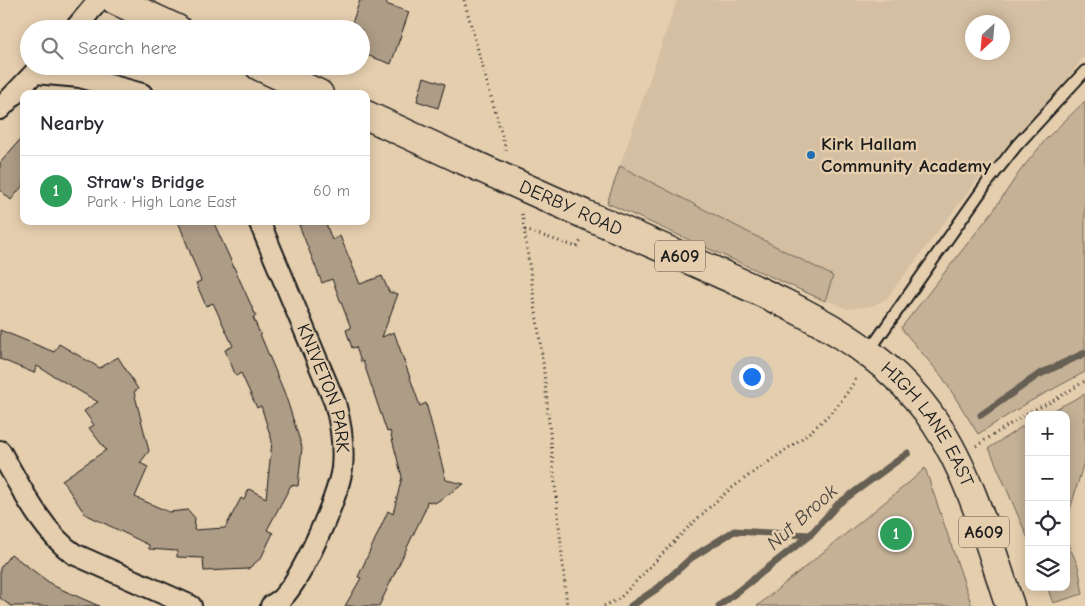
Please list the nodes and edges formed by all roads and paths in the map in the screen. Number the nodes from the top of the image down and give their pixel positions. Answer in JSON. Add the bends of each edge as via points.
{"nodes":[{"id":1,"x":99,"y":0,"type":"edge"},
{"id":2,"x":115,"y":0,"type":"edge"},
{"id":3,"x":464,"y":0,"type":"edge"},
{"id":4,"x":82,"y":20,"type":"edge"},
{"id":5,"x":158,"y":20,"type":"edge"},
{"id":6,"x":1085,"y":71,"type":"edge"},
{"id":7,"x":33,"y":75,"type":"edge"},
{"id":8,"x":68,"y":75,"type":"edge"},
{"id":9,"x":278,"y":75,"type":"edge"},
{"id":10,"x":127,"y":90,"type":"edge"},
{"id":11,"x":310,"y":90,"type":"edge"},
{"id":12,"x":0,"y":109,"type":"edge"},
{"id":13,"x":370,"y":117,"type":"edge"},
{"id":14,"x":509,"y":158,"type":"dead end"},
{"id":15,"x":521,"y":212,"type":"dead end"},
{"id":16,"x":261,"y":225,"type":"edge"},
{"id":17,"x":583,"y":226,"type":"junction"},
{"id":18,"x":525,"y":230,"type":"junction"},
{"id":19,"x":776,"y":298,"type":"joint"},
{"id":20,"x":868,"y":352,"type":"junction"},
{"id":21,"x":1085,"y":381,"type":"edge"},
{"id":22,"x":0,"y":450,"type":"edge"},
{"id":23,"x":956,"y":459,"type":"junction"},
{"id":24,"x":567,"y":604,"type":"edge"},
{"id":25,"x":191,"y":606,"type":"edge"},
{"id":26,"x":270,"y":606,"type":"edge"},
{"id":27,"x":604,"y":606,"type":"edge"},
{"id":28,"x":1010,"y":606,"type":"edge"}],
"edges":[{"from":1,"to":4,"type":"street"},
{"from":2,"to":5,"type":"main road"},
{"from":3,"to":14,"type":"path"},
{"from":6,"to":20,"type":"lane","via":[[987,183]]},
{"from":7,"to":12,"type":"street"},
{"from":8,"to":10,"type":"street"},
{"from":9,"to":11,"type":"main road"},
{"from":13,"to":17,"type":"main road","name":"DERBY ROAD","number":"A609","bridge":true,"via":[[459,158]]},
{"from":15,"to":18,"type":"path"},
{"from":16,"to":26,"type":"street","name":"KNIVETON PARK","via":[[335,403],[342,448],[338,488],[303,567],[283,598]]},
{"from":17,"to":18,"type":"path","via":[[577,247]]},
{"from":17,"to":19,"type":"main road","name":"DERBY ROAD","number":"A609"},
{"from":18,"to":24,"type":"path","via":[[543,362]]},
{"from":19,"to":20,"type":"main road","name":"HIGH LANE EAST","number":"A609","via":[[823,322]]},
{"from":20,"to":23,"type":"main road","name":"HIGH LANE EAST","number":"A609","via":[[898,378],[926,410]]},
{"from":20,"to":27,"type":"path","via":[[849,393],[815,427],[714,503],[619,599]]},
{"from":21,"to":23,"type":"path"},
{"from":22,"to":25,"type":"street","via":[[63,547]]},
{"from":23,"to":28,"type":"main road","name":"HIGH LANE EAST","number":"A609"}]}
